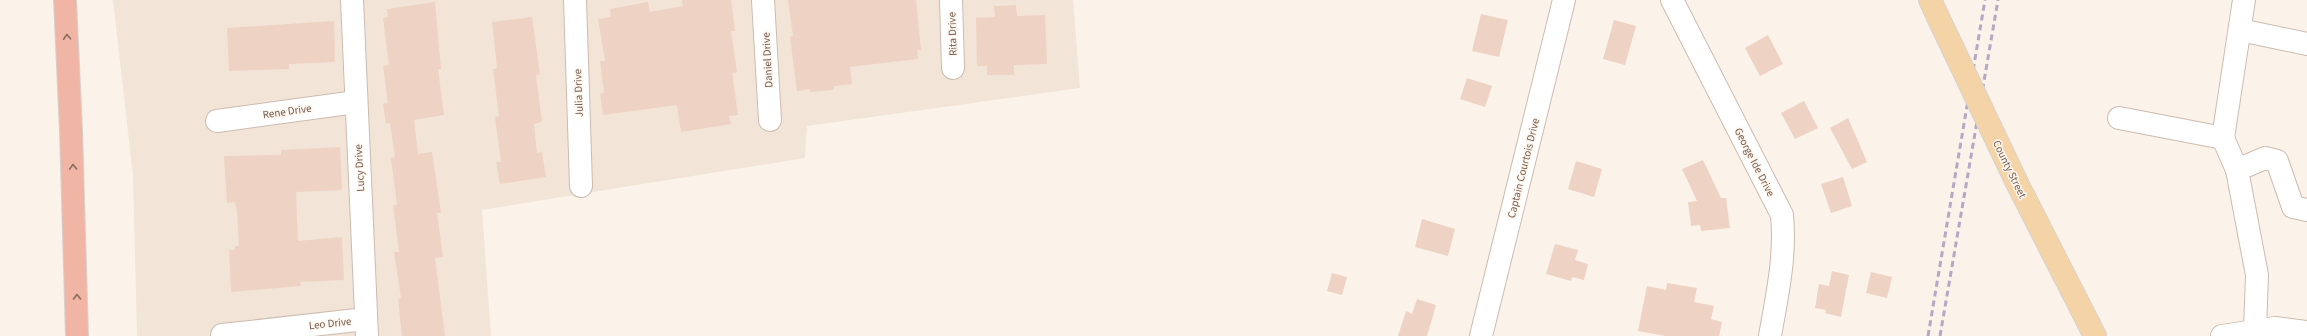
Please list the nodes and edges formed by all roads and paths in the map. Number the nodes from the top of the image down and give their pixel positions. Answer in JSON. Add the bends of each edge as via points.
{"nodes":[{"id":1,"x":65,"y":0,"type":"edge"},
{"id":2,"x":352,"y":0,"type":"edge"},
{"id":3,"x":575,"y":0,"type":"edge"},
{"id":4,"x":763,"y":0,"type":"edge"},
{"id":5,"x":951,"y":0,"type":"edge"},
{"id":6,"x":1564,"y":0,"type":"edge"},
{"id":7,"x":1672,"y":0,"type":"edge"},
{"id":8,"x":2244,"y":0,"type":"edge"},
{"id":9,"x":1933,"y":8,"type":"edge"},
{"id":10,"x":2240,"y":30,"type":"junction"},
{"id":11,"x":2307,"y":44,"type":"edge"},
{"id":12,"x":953,"y":68,"type":"dead end"},
{"id":13,"x":356,"y":102,"type":"junction"},
{"id":14,"x":2119,"y":118,"type":"dead end"},
{"id":15,"x":770,"y":120,"type":"dead end"},
{"id":16,"x":217,"y":121,"type":"dead end"},
{"id":17,"x":2223,"y":138,"type":"junction"},
{"id":18,"x":2237,"y":170,"type":"junction"},
{"id":19,"x":580,"y":186,"type":"dead end"},
{"id":20,"x":2307,"y":210,"type":"edge"},
{"id":21,"x":367,"y":328,"type":"edge"},
{"id":22,"x":2251,"y":332,"type":"edge"},
{"id":23,"x":2307,"y":332,"type":"edge"},
{"id":24,"x":222,"y":335,"type":"dead end"},
{"id":25,"x":77,"y":336,"type":"edge"},
{"id":26,"x":1481,"y":336,"type":"edge"},
{"id":27,"x":1770,"y":336,"type":"edge"},
{"id":28,"x":2095,"y":336,"type":"edge"},
{"id":29,"x":2222,"y":336,"type":"edge"}],
"edges":[{"from":25,"to":1,"type":"highway","one_way":true},
{"from":2,"to":13,"type":"street","name":"Lucy Drive"},
{"from":3,"to":19,"type":"street","name":"Julia Drive"},
{"from":4,"to":15,"type":"street","name":"Daniel Drive"},
{"from":5,"to":12,"type":"street","name":"Rita Drive"},
{"from":6,"to":26,"type":"street","name":"Captain Courtois Drive"},
{"from":7,"to":27,"type":"street","name":"George Ide Drive","via":[[1782,215],[1784,244]]},
{"from":8,"to":10,"type":"street"},
{"from":9,"to":28,"type":"main road","name":"County Street","bridge":true,"via":[[2016,183]]},
{"from":10,"to":11,"type":"street"},
{"from":10,"to":17,"type":"street"},
{"from":13,"to":16,"type":"street","name":"Rene Drive"},
{"from":13,"to":21,"type":"street","name":"Lucy Drive"},
{"from":14,"to":17,"type":"street"},
{"from":17,"to":18,"type":"street"},
{"from":18,"to":20,"type":"street","via":[[2265,158],[2276,161],[2293,207]]},
{"from":18,"to":22,"type":"street","via":[[2257,275]]},
{"from":21,"to":24,"type":"street","name":"Leo Drive"},
{"from":22,"to":23,"type":"street","via":[[2275,328]]},
{"from":22,"to":29,"type":"street"}]}
